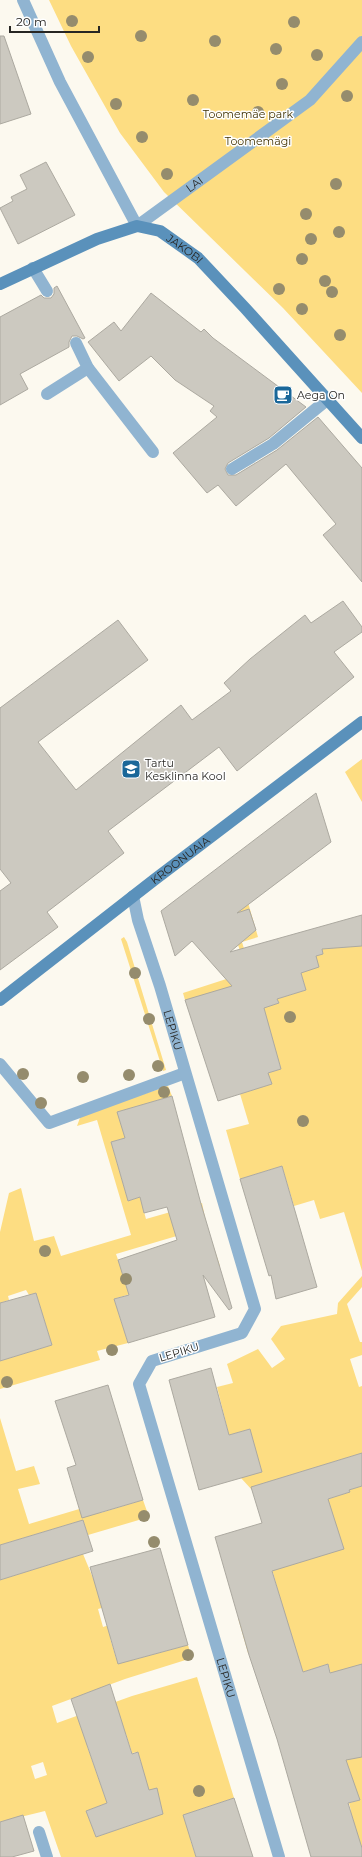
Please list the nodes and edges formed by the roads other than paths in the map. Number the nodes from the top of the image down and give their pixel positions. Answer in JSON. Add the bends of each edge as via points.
{"nodes":[{"id":1,"x":23,"y":0,"type":"edge"},
{"id":2,"x":362,"y":42,"type":"edge"},
{"id":3,"x":137,"y":226,"type":"junction"},
{"id":4,"x":33,"y":268,"type":"junction"},
{"id":5,"x":0,"y":284,"type":"edge"},
{"id":6,"x":47,"y":291,"type":"dead end"},
{"id":7,"x":76,"y":343,"type":"dead end"},
{"id":8,"x":88,"y":368,"type":"junction"},
{"id":9,"x":47,"y":394,"type":"dead end"},
{"id":10,"x":328,"y":399,"type":"junction"},
{"id":11,"x":362,"y":438,"type":"edge"},
{"id":12,"x":153,"y":452,"type":"dead end"},
{"id":13,"x":232,"y":469,"type":"dead end"},
{"id":14,"x":362,"y":722,"type":"edge"},
{"id":15,"x":133,"y":896,"type":"junction"},
{"id":16,"x":0,"y":1000,"type":"edge"},
{"id":17,"x":0,"y":1064,"type":"edge"},
{"id":18,"x":185,"y":1073,"type":"junction"},
{"id":19,"x":40,"y":1832,"type":"dead end"},
{"id":20,"x":48,"y":1857,"type":"edge"},
{"id":21,"x":279,"y":1857,"type":"edge"}],
"edges":[{"from":1,"to":3,"type":"street","via":[[60,82]]},
{"from":2,"to":3,"type":"street","name":"LAI","via":[[310,100]]},
{"from":3,"to":4,"type":"main road","name":"LAI","via":[[97,239]]},
{"from":3,"to":10,"type":"main road","name":"JAKOBI","via":[[160,232],[198,258]]},
{"from":4,"to":5,"type":"main road","name":"LAI"},
{"from":4,"to":6,"type":"street"},
{"from":7,"to":8,"type":"street"},
{"from":8,"to":9,"type":"street"},
{"from":8,"to":12,"type":"street"},
{"from":10,"to":11,"type":"main road","name":"JAKOBI"},
{"from":10,"to":13,"type":"street","via":[[273,444]]},
{"from":14,"to":15,"type":"main road","name":"KROONUAIA"},
{"from":15,"to":16,"type":"main road","name":"KROONUAIA"},
{"from":15,"to":18,"type":"street","name":"LEPIKU"},
{"from":17,"to":18,"type":"street","via":[[49,1123]]},
{"from":18,"to":21,"type":"street","name":"LEPIKU","via":[[254,1309],[242,1333],[152,1361],[140,1384]]},
{"from":19,"to":20,"type":"street"}]}
